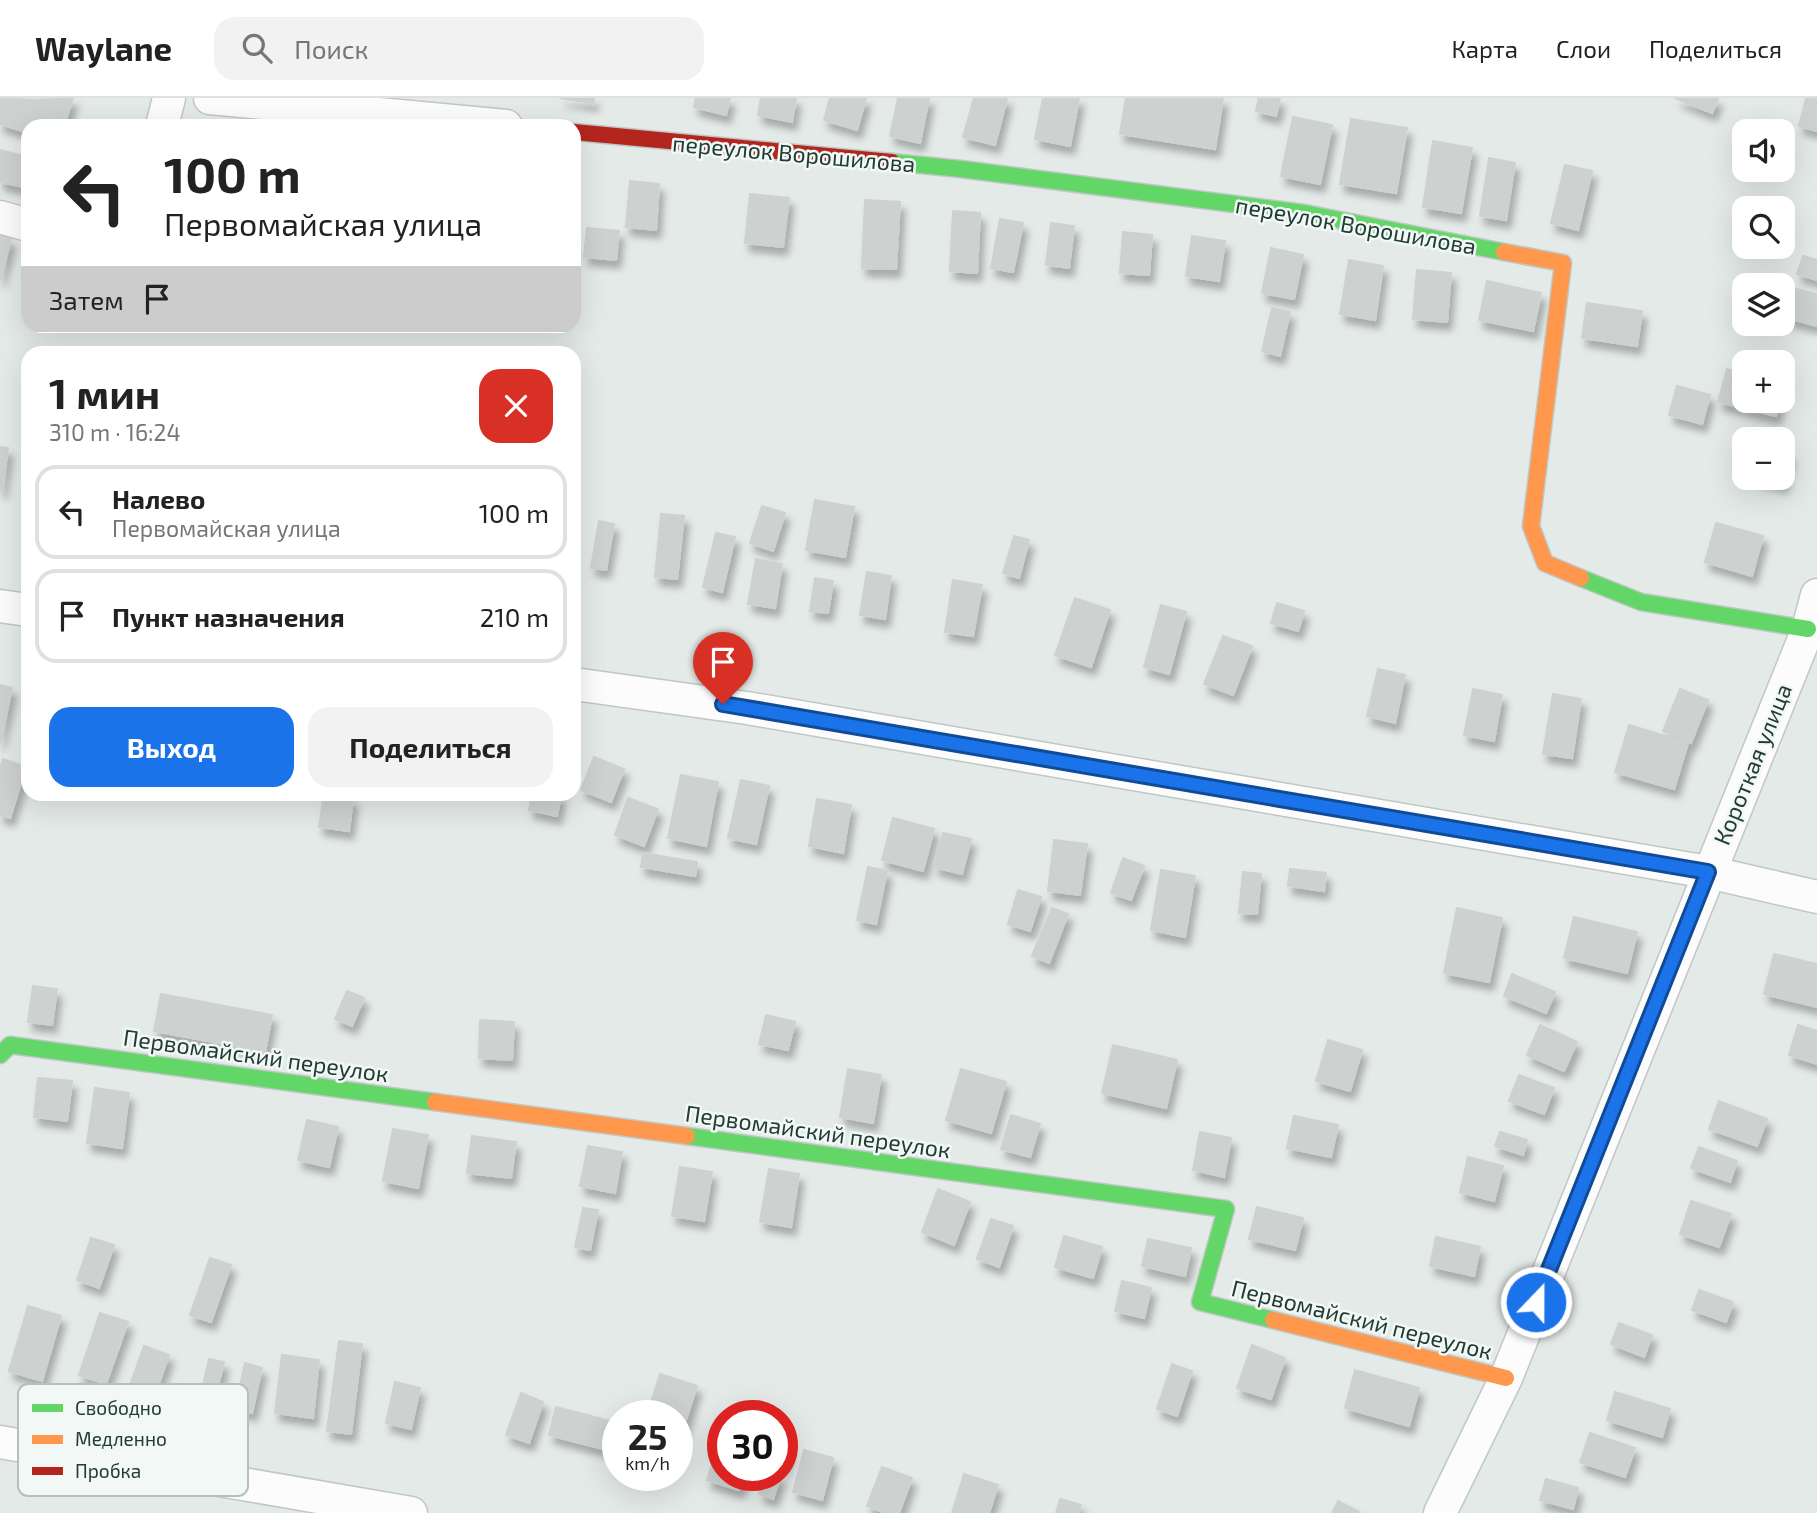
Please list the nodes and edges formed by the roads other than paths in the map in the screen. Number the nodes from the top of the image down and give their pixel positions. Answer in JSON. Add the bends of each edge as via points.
{"nodes":[{"id":1,"x":169,"y":98,"type":"edge"},
{"id":2,"x":210,"y":98,"type":"edge"},
{"id":3,"x":164,"y":119,"type":"edge"},
{"id":4,"x":432,"y":119,"type":"edge"},
{"id":5,"x":581,"y":133,"type":"edge"},
{"id":6,"x":0,"y":217,"type":"edge"},
{"id":7,"x":21,"y":223,"type":"edge"},
{"id":8,"x":1817,"y":595,"type":"edge"},
{"id":9,"x":0,"y":606,"type":"edge"},
{"id":10,"x":21,"y":609,"type":"edge"},
{"id":11,"x":1808,"y":629,"type":"junction"},
{"id":12,"x":581,"y":685,"type":"edge"},
{"id":13,"x":1708,"y":872,"type":"junction"},
{"id":14,"x":1817,"y":897,"type":"edge"},
{"id":15,"x":0,"y":1055,"type":"edge"},
{"id":16,"x":1506,"y":1378,"type":"junction"},
{"id":17,"x":0,"y":1442,"type":"edge"},
{"id":18,"x":18,"y":1445,"type":"edge"},
{"id":19,"x":248,"y":1485,"type":"edge"},
{"id":20,"x":411,"y":1513,"type":"edge"},
{"id":21,"x":1440,"y":1513,"type":"edge"}],
"edges":[{"from":1,"to":3,"type":"street"},
{"from":2,"to":4,"type":"street"},
{"from":5,"to":11,"type":"street","name":"переулок Ворошилова","via":[[961,169],[1304,213],[1563,263],[1531,526],[1545,563],[1641,601]]},
{"from":6,"to":7,"type":"street"},
{"from":8,"to":11,"type":"street","name":"Короткая улица"},
{"from":9,"to":10,"type":"street"},
{"from":11,"to":13,"type":"street","name":"Короткая улица"},
{"from":12,"to":13,"type":"street","via":[[747,708]]},
{"from":13,"to":14,"type":"street"},
{"from":13,"to":16,"type":"street","name":"Короткая улица"},
{"from":15,"to":16,"type":"street","name":"Первомайский переулок","via":[[10,1045],[1226,1209],[1200,1302]]},
{"from":16,"to":21,"type":"street","name":"Короткая улица"},
{"from":17,"to":18,"type":"street"},
{"from":19,"to":20,"type":"street"}]}
